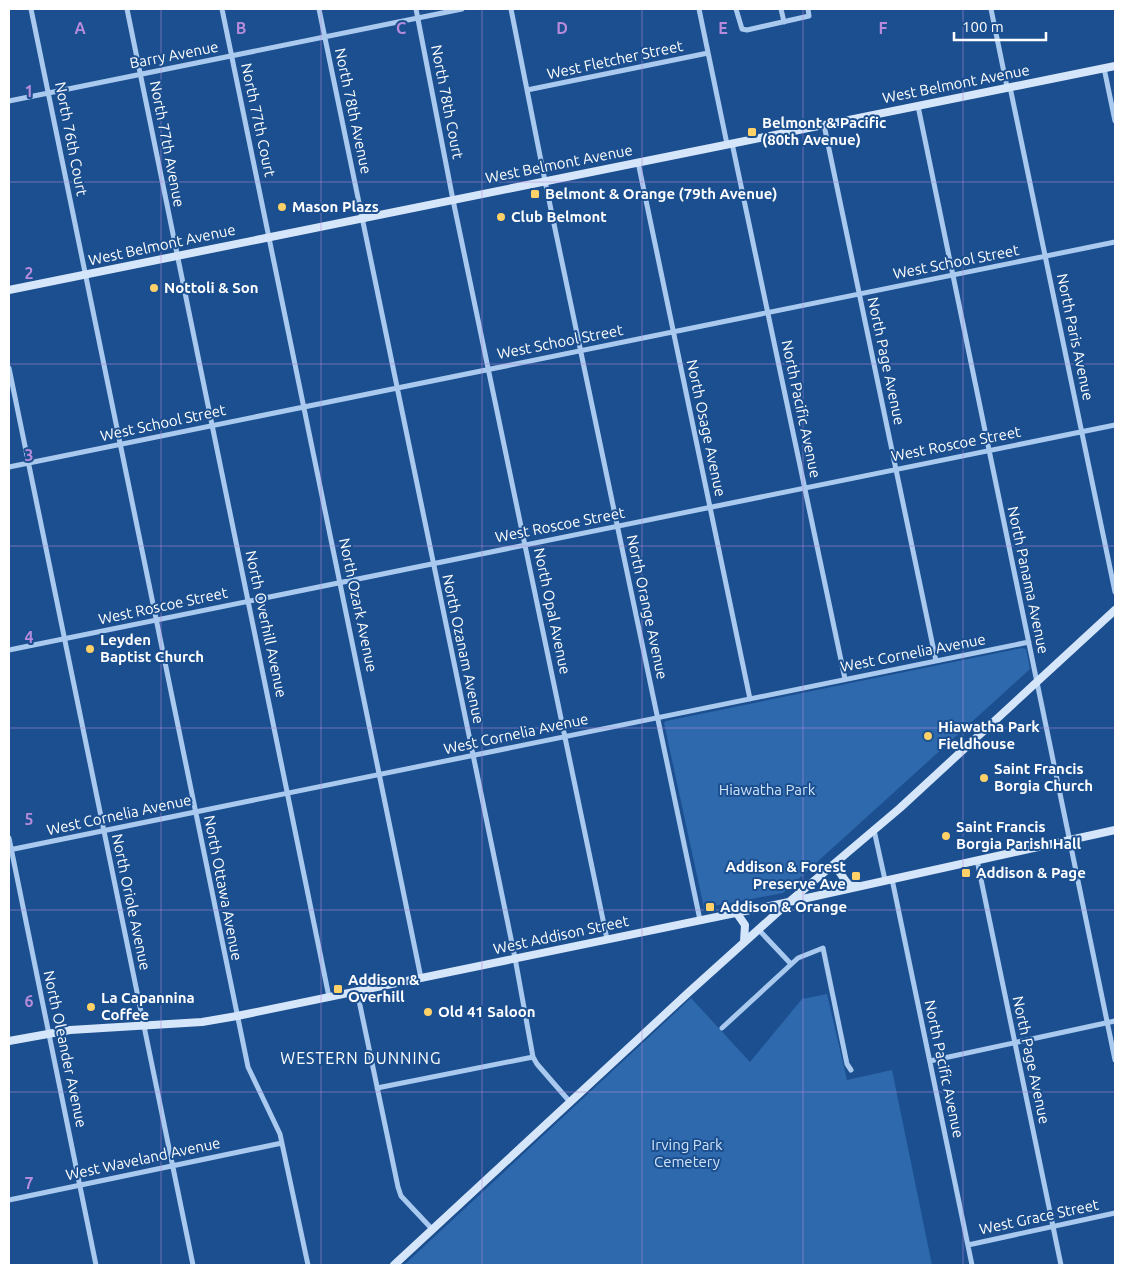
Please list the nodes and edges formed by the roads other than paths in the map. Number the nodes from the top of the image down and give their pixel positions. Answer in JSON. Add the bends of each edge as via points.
{"nodes":[{"id":1,"x":31,"y":9,"type":"edge"},
{"id":2,"x":127,"y":9,"type":"edge"},
{"id":3,"x":222,"y":9,"type":"edge"},
{"id":4,"x":319,"y":9,"type":"edge"},
{"id":5,"x":416,"y":9,"type":"edge"},
{"id":6,"x":462,"y":9,"type":"edge"},
{"id":7,"x":511,"y":9,"type":"edge"},
{"id":8,"x":699,"y":9,"type":"edge"},
{"id":9,"x":736,"y":9,"type":"edge"},
{"id":10,"x":781,"y":9,"type":"edge"},
{"id":11,"x":808,"y":9,"type":"edge"},
{"id":12,"x":991,"y":9,"type":"edge"},
{"id":13,"x":418,"y":18,"type":"junction"},
{"id":14,"x":784,"y":22,"type":"junction"},
{"id":15,"x":325,"y":37,"type":"junction"},
{"id":16,"x":708,"y":53,"type":"junction"},
{"id":17,"x":232,"y":56,"type":"junction"},
{"id":18,"x":1115,"y":66,"type":"edge"},
{"id":19,"x":1104,"y":68,"type":"junction"},
{"id":20,"x":140,"y":75,"type":"junction"},
{"id":21,"x":1009,"y":87,"type":"junction"},
{"id":22,"x":527,"y":90,"type":"junction"},
{"id":23,"x":48,"y":93,"type":"junction"},
{"id":24,"x":9,"y":101,"type":"edge"},
{"id":25,"x":918,"y":106,"type":"junction"},
{"id":26,"x":1115,"y":121,"type":"edge"},
{"id":27,"x":824,"y":125,"type":"junction"},
{"id":28,"x":729,"y":144,"type":"junction"},
{"id":29,"x":638,"y":162,"type":"junction"},
{"id":30,"x":545,"y":181,"type":"junction"},
{"id":31,"x":453,"y":200,"type":"junction"},
{"id":32,"x":362,"y":218,"type":"junction"},
{"id":33,"x":270,"y":237,"type":"junction"},
{"id":34,"x":1115,"y":242,"type":"edge"},
{"id":35,"x":177,"y":256,"type":"junction"},
{"id":36,"x":1046,"y":256,"type":"junction"},
{"id":37,"x":85,"y":275,"type":"junction"},
{"id":38,"x":953,"y":275,"type":"junction"},
{"id":39,"x":9,"y":290,"type":"edge"},
{"id":40,"x":860,"y":294,"type":"junction"},
{"id":41,"x":768,"y":313,"type":"junction"},
{"id":42,"x":673,"y":332,"type":"junction"},
{"id":43,"x":581,"y":351,"type":"junction"},
{"id":44,"x":9,"y":368,"type":"edge"},
{"id":45,"x":489,"y":370,"type":"junction"},
{"id":46,"x":396,"y":388,"type":"junction"},
{"id":47,"x":304,"y":407,"type":"junction"},
{"id":48,"x":1115,"y":425,"type":"edge"},
{"id":49,"x":212,"y":426,"type":"junction"},
{"id":50,"x":1082,"y":432,"type":"junction"},
{"id":51,"x":120,"y":444,"type":"junction"},
{"id":52,"x":989,"y":451,"type":"junction"},
{"id":53,"x":28,"y":463,"type":"junction"},
{"id":54,"x":9,"y":467,"type":"edge"},
{"id":55,"x":896,"y":470,"type":"junction"},
{"id":56,"x":805,"y":488,"type":"junction"},
{"id":57,"x":710,"y":507,"type":"junction"},
{"id":58,"x":618,"y":526,"type":"junction"},
{"id":59,"x":525,"y":545,"type":"junction"},
{"id":60,"x":433,"y":564,"type":"junction"},
{"id":61,"x":340,"y":582,"type":"junction"},
{"id":62,"x":1115,"y":592,"type":"edge"},
{"id":63,"x":248,"y":601,"type":"junction"},
{"id":64,"x":1115,"y":610,"type":"edge"},
{"id":65,"x":156,"y":620,"type":"junction"},
{"id":66,"x":64,"y":639,"type":"junction"},
{"id":67,"x":1028,"y":642,"type":"junction"},
{"id":68,"x":9,"y":650,"type":"edge"},
{"id":69,"x":936,"y":661,"type":"junction"},
{"id":70,"x":845,"y":679,"type":"junction"},
{"id":71,"x":1037,"y":682,"type":"junction"},
{"id":72,"x":750,"y":699,"type":"junction"},
{"id":73,"x":658,"y":718,"type":"junction"},
{"id":74,"x":565,"y":736,"type":"junction"},
{"id":75,"x":472,"y":756,"type":"junction"},
{"id":76,"x":380,"y":774,"type":"junction"},
{"id":77,"x":287,"y":793,"type":"junction"},
{"id":78,"x":195,"y":812,"type":"junction"},
{"id":79,"x":104,"y":830,"type":"junction"},
{"id":80,"x":874,"y":830,"type":"junction"},
{"id":81,"x":1115,"y":830,"type":"edge"},
{"id":82,"x":9,"y":838,"type":"edge"},
{"id":83,"x":1070,"y":840,"type":"junction"},
{"id":84,"x":10,"y":850,"type":"edge"},
{"id":85,"x":977,"y":860,"type":"junction"},
{"id":86,"x":834,"y":864,"type":"junction"},
{"id":87,"x":888,"y":879,"type":"junction"},
{"id":88,"x":858,"y":886,"type":"junction"},
{"id":89,"x":789,"y":902,"type":"junction"},
{"id":90,"x":736,"y":912,"type":"junction"},
{"id":91,"x":700,"y":920,"type":"junction"},
{"id":92,"x":758,"y":929,"type":"junction"},
{"id":93,"x":607,"y":939,"type":"junction"},
{"id":94,"x":744,"y":942,"type":"junction"},
{"id":95,"x":515,"y":958,"type":"junction"},
{"id":96,"x":791,"y":964,"type":"junction"},
{"id":97,"x":421,"y":978,"type":"junction"},
{"id":98,"x":357,"y":991,"type":"junction"},
{"id":99,"x":329,"y":997,"type":"junction"},
{"id":100,"x":237,"y":1016,"type":"junction"},
{"id":101,"x":1115,"y":1021,"type":"edge"},
{"id":102,"x":1108,"y":1023,"type":"junction"},
{"id":103,"x":144,"y":1025,"type":"junction"},
{"id":104,"x":722,"y":1028,"type":"dead end"},
{"id":105,"x":49,"y":1033,"type":"junction"},
{"id":106,"x":9,"y":1041,"type":"edge"},
{"id":107,"x":1015,"y":1043,"type":"junction"},
{"id":108,"x":533,"y":1057,"type":"junction"},
{"id":109,"x":1115,"y":1060,"type":"edge"},
{"id":110,"x":930,"y":1061,"type":"junction"},
{"id":111,"x":851,"y":1070,"type":"dead end"},
{"id":112,"x":377,"y":1088,"type":"junction"},
{"id":113,"x":570,"y":1102,"type":"junction"},
{"id":114,"x":282,"y":1143,"type":"junction"},
{"id":115,"x":173,"y":1166,"type":"junction"},
{"id":116,"x":80,"y":1185,"type":"junction"},
{"id":117,"x":9,"y":1200,"type":"edge"},
{"id":118,"x":1115,"y":1213,"type":"edge"},
{"id":119,"x":1053,"y":1227,"type":"junction"},
{"id":120,"x":432,"y":1229,"type":"junction"},
{"id":121,"x":968,"y":1245,"type":"junction"},
{"id":122,"x":96,"y":1265,"type":"edge"},
{"id":123,"x":193,"y":1265,"type":"edge"},
{"id":124,"x":308,"y":1265,"type":"edge"},
{"id":125,"x":394,"y":1265,"type":"edge"},
{"id":126,"x":972,"y":1265,"type":"edge"},
{"id":127,"x":1061,"y":1265,"type":"edge"}],
"edges":[{"from":1,"to":23,"type":"street","name":"North 76th Court"},
{"from":2,"to":20,"type":"street","name":"North 77th Avenue"},
{"from":3,"to":17,"type":"street","name":"North 77th Court"},
{"from":4,"to":15,"type":"street","name":"North 78th Avenue"},
{"from":5,"to":13,"type":"street","name":"North 78th Court"},
{"from":6,"to":13,"type":"street","name":"Barry Avenue"},
{"from":7,"to":22,"type":"street","name":"North Orange Avenue"},
{"from":8,"to":16,"type":"street","name":"North Pacific Avenue"},
{"from":9,"to":14,"type":"street","via":[[742,29]]},
{"from":10,"to":14,"type":"street"},
{"from":11,"to":14,"type":"street","via":[[809,16]]},
{"from":12,"to":21,"type":"street","name":"North Paris Avenue"},
{"from":13,"to":15,"type":"street","name":"Barry Avenue"},
{"from":13,"to":31,"type":"street","name":"North 78th Court"},
{"from":15,"to":17,"type":"street","name":"Barry Avenue"},
{"from":15,"to":32,"type":"street","name":"North 78th Avenue"},
{"from":16,"to":22,"type":"street","name":"West Fletcher Street"},
{"from":16,"to":28,"type":"street","name":"North Pacific Avenue"},
{"from":17,"to":20,"type":"street","name":"Barry Avenue"},
{"from":17,"to":33,"type":"street","name":"North 77th Court"},
{"from":18,"to":19,"type":"main road","name":"West Belmont Avenue"},
{"from":19,"to":21,"type":"main road","name":"West Belmont Avenue"},
{"from":19,"to":26,"type":"street"},
{"from":20,"to":23,"type":"street","name":"Barry Avenue"},
{"from":20,"to":35,"type":"street","name":"North 77th Avenue"},
{"from":21,"to":25,"type":"main road","name":"West Belmont Avenue"},
{"from":21,"to":36,"type":"street","name":"North Paris Avenue"},
{"from":22,"to":30,"type":"street","name":"North Orange Avenue"},
{"from":23,"to":24,"type":"street","name":"Barry Avenue"},
{"from":23,"to":37,"type":"street","name":"North 76th Court"},
{"from":25,"to":27,"type":"main road","name":"West Belmont Avenue"},
{"from":25,"to":38,"type":"street","name":"North Panama Avenue"},
{"from":27,"to":28,"type":"main road","name":"West Belmont Avenue"},
{"from":27,"to":40,"type":"street","name":"North Page Avenue"},
{"from":28,"to":29,"type":"main road","name":"West Belmont Avenue"},
{"from":28,"to":41,"type":"street","name":"North Pacific Avenue"},
{"from":29,"to":30,"type":"main road","name":"West Belmont Avenue"},
{"from":29,"to":42,"type":"street","name":"North Osage Avenue"},
{"from":30,"to":31,"type":"main road","name":"West Belmont Avenue"},
{"from":30,"to":43,"type":"street","name":"North Orange Avenue"},
{"from":31,"to":32,"type":"main road","name":"West Belmont Avenue"},
{"from":31,"to":45,"type":"street","name":"North Opal Avenue"},
{"from":32,"to":33,"type":"main road","name":"West Belmont Avenue"},
{"from":32,"to":46,"type":"street","name":"North Ozanam Avenue"},
{"from":33,"to":35,"type":"main road","name":"West Belmont Avenue"},
{"from":33,"to":47,"type":"street","name":"North Ozark Avenue"},
{"from":34,"to":36,"type":"street","name":"West School Street"},
{"from":35,"to":37,"type":"main road","name":"West Belmont Avenue"},
{"from":35,"to":49,"type":"street","name":"North Overhill Avenue"},
{"from":36,"to":38,"type":"street","name":"West School Street"},
{"from":36,"to":50,"type":"street","name":"North Paris Avenue"},
{"from":37,"to":39,"type":"main road","name":"West Belmont Avenue"},
{"from":37,"to":51,"type":"street","name":"North Ottawa Avenue"},
{"from":38,"to":40,"type":"street","name":"West School Street"},
{"from":38,"to":52,"type":"street","name":"North Panama Avenue"},
{"from":40,"to":41,"type":"street","name":"West School Street"},
{"from":40,"to":55,"type":"street","name":"North Page Avenue"},
{"from":41,"to":42,"type":"street","name":"West School Street"},
{"from":41,"to":56,"type":"street","name":"North Pacific Avenue"},
{"from":42,"to":43,"type":"street","name":"West School Street"},
{"from":42,"to":57,"type":"street","name":"North Osage Avenue"},
{"from":43,"to":45,"type":"street","name":"West School Street"},
{"from":43,"to":58,"type":"street","name":"North Orange Avenue"},
{"from":44,"to":53,"type":"street","name":"North Oriole Avenue"},
{"from":45,"to":46,"type":"street","name":"West School Street"},
{"from":45,"to":59,"type":"street","name":"North Opal Avenue"},
{"from":46,"to":47,"type":"street","name":"West School Street"},
{"from":46,"to":60,"type":"street","name":"North Ozanam Avenue"},
{"from":47,"to":49,"type":"street","name":"West School Street"},
{"from":47,"to":61,"type":"street","name":"North Ozark Avenue"},
{"from":48,"to":50,"type":"street","name":"West Roscoe Street"},
{"from":49,"to":51,"type":"street","name":"West School Street"},
{"from":49,"to":63,"type":"street","name":"North Overhill Avenue"},
{"from":50,"to":52,"type":"street","name":"West Roscoe Street"},
{"from":50,"to":62,"type":"street","name":"North Paris Avenue"},
{"from":51,"to":53,"type":"street","name":"West School Street"},
{"from":51,"to":65,"type":"street","name":"North Ottawa Avenue"},
{"from":52,"to":55,"type":"street","name":"West Roscoe Street"},
{"from":52,"to":67,"type":"street","name":"North Panama Avenue"},
{"from":53,"to":54,"type":"street","name":"West School Street"},
{"from":53,"to":66,"type":"street","name":"North Oriole Avenue"},
{"from":55,"to":56,"type":"street","name":"West Roscoe Street"},
{"from":55,"to":69,"type":"street","name":"North Page Avenue"},
{"from":56,"to":57,"type":"street","name":"West Roscoe Street"},
{"from":56,"to":70,"type":"street","name":"North Pacific Avenue"},
{"from":57,"to":58,"type":"street","name":"West Roscoe Street"},
{"from":57,"to":72,"type":"street","name":"North Osage Avenue"},
{"from":58,"to":59,"type":"street","name":"West Roscoe Street"},
{"from":58,"to":73,"type":"street","name":"North Orange Avenue"},
{"from":59,"to":60,"type":"street","name":"West Roscoe Street"},
{"from":59,"to":74,"type":"street","name":"North Opal Avenue"},
{"from":60,"to":61,"type":"street","name":"West Roscoe Street"},
{"from":60,"to":75,"type":"street","name":"North Ozanam Avenue"},
{"from":61,"to":63,"type":"street","name":"West Roscoe Street"},
{"from":61,"to":76,"type":"street","name":"North Ozark Avenue"},
{"from":63,"to":65,"type":"street","name":"West Roscoe Street"},
{"from":63,"to":77,"type":"street","name":"North Overhill Avenue"},
{"from":64,"to":71,"type":"main road"},
{"from":65,"to":66,"type":"street","name":"West Roscoe Street"},
{"from":65,"to":78,"type":"street","name":"North Ottawa Avenue"},
{"from":66,"to":68,"type":"street","name":"West Roscoe Street"},
{"from":66,"to":79,"type":"street","name":"North Oriole Avenue"},
{"from":67,"to":69,"type":"street","name":"West Cornelia Avenue"},
{"from":67,"to":71,"type":"street","name":"North Panama Avenue"},
{"from":69,"to":70,"type":"street","name":"West Cornelia Avenue"},
{"from":70,"to":72,"type":"street","name":"West Cornelia Avenue"},
{"from":71,"to":80,"type":"main road"},
{"from":71,"to":83,"type":"street","name":"North Panama Avenue"},
{"from":72,"to":73,"type":"street","name":"West Cornelia Avenue"},
{"from":73,"to":74,"type":"street","name":"West Cornelia Avenue"},
{"from":73,"to":91,"type":"street","name":"North Orange Avenue"},
{"from":74,"to":75,"type":"street","name":"West Cornelia Avenue"},
{"from":74,"to":93,"type":"street","name":"North Opal Avenue"},
{"from":75,"to":76,"type":"street","name":"West Cornelia Avenue"},
{"from":75,"to":95,"type":"street","name":"North Ozanam Avenue"},
{"from":76,"to":77,"type":"street","name":"West Cornelia Avenue"},
{"from":76,"to":97,"type":"street","name":"North Ozark Avenue"},
{"from":77,"to":78,"type":"street","name":"West Cornelia Avenue"},
{"from":77,"to":99,"type":"street","name":"North Overhill Avenue"},
{"from":78,"to":79,"type":"street","name":"West Cornelia Avenue"},
{"from":78,"to":100,"type":"street","name":"North Ottawa Avenue"},
{"from":79,"to":84,"type":"street","name":"West Cornelia Avenue"},
{"from":79,"to":103,"type":"street","name":"North Oriole Avenue"},
{"from":80,"to":86,"type":"main road"},
{"from":80,"to":87,"type":"street","name":"North Pacific Avenue"},
{"from":81,"to":83,"type":"main road","name":"West Addison Street"},
{"from":82,"to":84,"type":"street","name":"North Oleander Avenue"},
{"from":83,"to":85,"type":"main road","name":"West Addison Street"},
{"from":83,"to":102,"type":"street","name":"North Panama Avenue"},
{"from":84,"to":105,"type":"street","name":"North Oleander Avenue"},
{"from":85,"to":87,"type":"main road","name":"West Addison Street"},
{"from":85,"to":107,"type":"street","name":"North Page Avenue"},
{"from":86,"to":88,"type":"main road","via":[[848,883]]},
{"from":86,"to":89,"type":"main road"},
{"from":87,"to":88,"type":"main road","name":"West Addison Street"},
{"from":87,"to":110,"type":"street","name":"North Pacific Avenue"},
{"from":88,"to":89,"type":"main road","name":"West Addison Street"},
{"from":89,"to":90,"type":"main road","name":"West Addison Street"},
{"from":89,"to":92,"type":"main road"},
{"from":90,"to":91,"type":"main road","name":"West Addison Street"},
{"from":90,"to":94,"type":"main road","via":[[745,925]]},
{"from":91,"to":93,"type":"main road","name":"West Addison Street"},
{"from":92,"to":94,"type":"main road"},
{"from":92,"to":96,"type":"street"},
{"from":93,"to":95,"type":"main road","name":"West Addison Street"},
{"from":94,"to":113,"type":"main road"},
{"from":95,"to":97,"type":"main road","name":"West Addison Street"},
{"from":95,"to":108,"type":"street","name":"North Ozanam Avenue"},
{"from":96,"to":104,"type":"street"},
{"from":96,"to":111,"type":"street","via":[[823,948],[847,1064]]},
{"from":97,"to":98,"type":"main road","name":"West Addison Street"},
{"from":98,"to":99,"type":"main road","name":"West Addison Street"},
{"from":98,"to":112,"type":"street"},
{"from":99,"to":100,"type":"main road","name":"West Addison Street"},
{"from":100,"to":103,"type":"main road","name":"West Addison Street","via":[[202,1022]]},
{"from":100,"to":114,"type":"street","name":"North Ottawa Avenue","via":[[248,1067]]},
{"from":101,"to":102,"type":"street"},
{"from":102,"to":107,"type":"street"},
{"from":102,"to":109,"type":"street","name":"North Panama Avenue"},
{"from":103,"to":105,"type":"main road","name":"West Addison Street"},
{"from":103,"to":115,"type":"street","name":"North Oriole Avenue"},
{"from":105,"to":106,"type":"main road","name":"West Addison Street"},
{"from":105,"to":116,"type":"street","name":"North Oleander Avenue"},
{"from":107,"to":110,"type":"street"},
{"from":107,"to":119,"type":"street","name":"North Page Avenue"},
{"from":108,"to":112,"type":"street"},
{"from":108,"to":113,"type":"street","name":"North Ozanam Avenue"},
{"from":110,"to":121,"type":"street","name":"North Pacific Avenue"},
{"from":112,"to":120,"type":"street","via":[[401,1196]]},
{"from":113,"to":120,"type":"main road"},
{"from":114,"to":115,"type":"street","name":"West Waveland Avenue"},
{"from":114,"to":124,"type":"street","name":"North Ottawa Avenue"},
{"from":115,"to":116,"type":"street","name":"West Waveland Avenue"},
{"from":115,"to":123,"type":"street","name":"North Oriole Avenue"},
{"from":116,"to":117,"type":"street","name":"West Waveland Avenue"},
{"from":116,"to":122,"type":"street","name":"North Oleander Avenue"},
{"from":118,"to":119,"type":"street","name":"West Grace Street"},
{"from":119,"to":121,"type":"street","name":"West Grace Street"},
{"from":119,"to":127,"type":"street","name":"North Page Avenue"},
{"from":120,"to":125,"type":"main road"},
{"from":121,"to":126,"type":"street","name":"North Pacific Avenue"}]}
